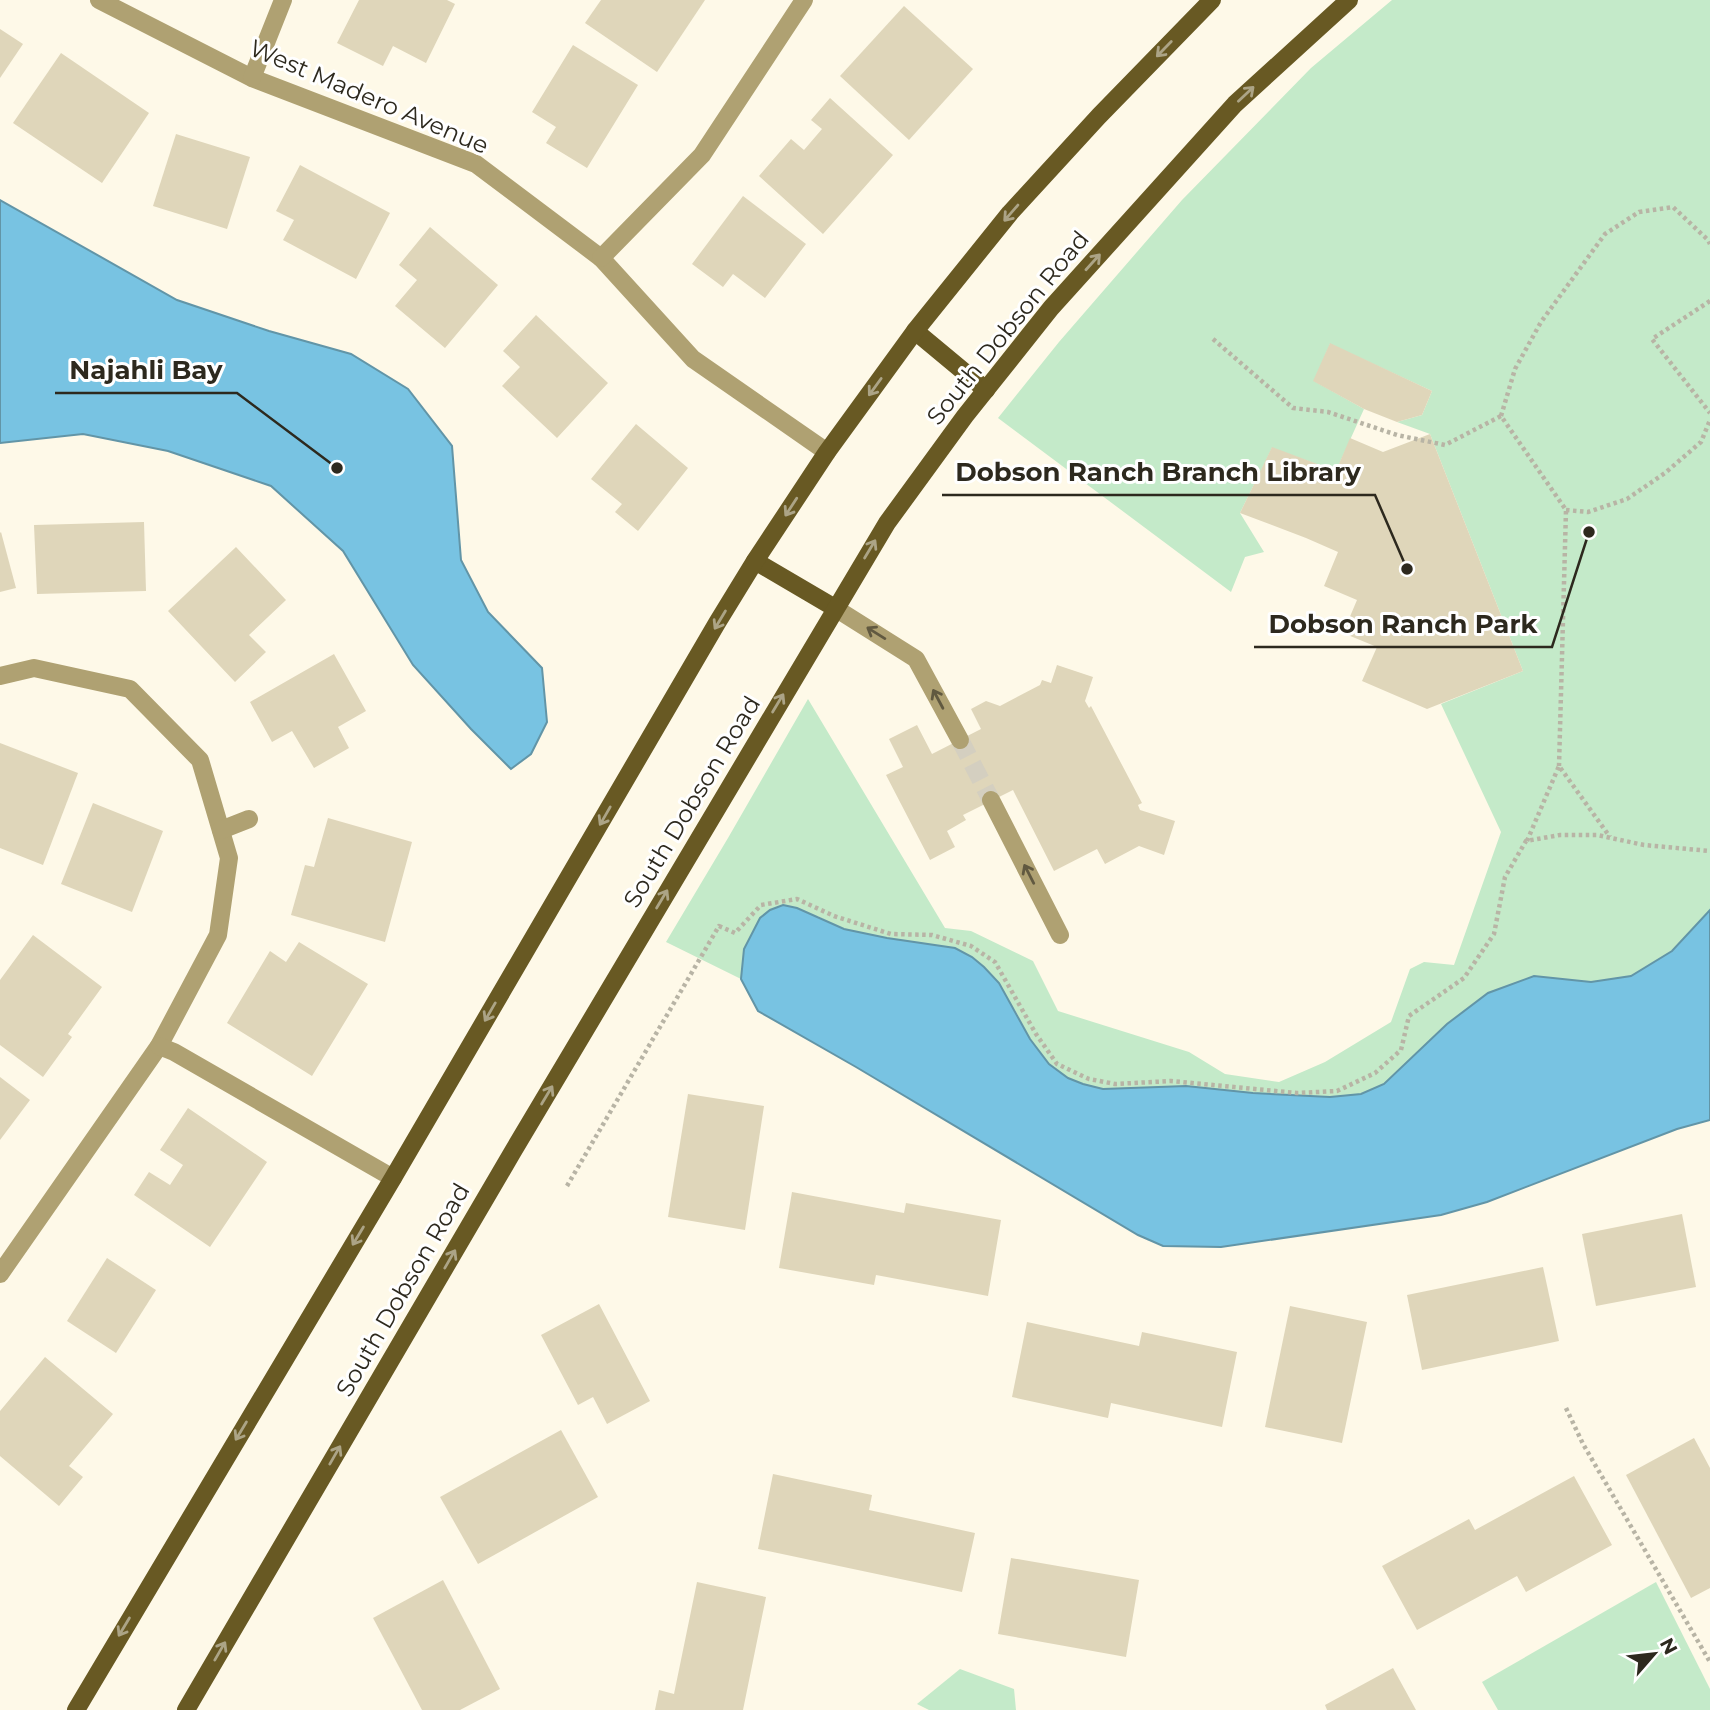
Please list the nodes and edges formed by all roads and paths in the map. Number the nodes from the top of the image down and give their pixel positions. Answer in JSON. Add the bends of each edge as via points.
{"nodes":[{"id":1,"x":99,"y":0,"type":"edge"},
{"id":2,"x":283,"y":0,"type":"edge"},
{"id":3,"x":804,"y":0,"type":"edge"},
{"id":4,"x":1212,"y":0,"type":"edge"},
{"id":5,"x":1349,"y":0,"type":"edge"},
{"id":6,"x":252,"y":78,"type":"junction"},
{"id":7,"x":1709,"y":241,"type":"edge"},
{"id":8,"x":601,"y":258,"type":"junction"},
{"id":9,"x":1710,"y":301,"type":"edge"},
{"id":10,"x":915,"y":331,"type":"junction"},
{"id":11,"x":1213,"y":339,"type":"dead end"},
{"id":12,"x":986,"y":390,"type":"junction"},
{"id":13,"x":1710,"y":413,"type":"edge"},
{"id":14,"x":1501,"y":415,"type":"junction"},
{"id":15,"x":1710,"y":420,"type":"edge"},
{"id":16,"x":827,"y":452,"type":"junction"},
{"id":17,"x":1566,"y":510,"type":"junction"},
{"id":18,"x":755,"y":561,"type":"junction"},
{"id":19,"x":835,"y":608,"type":"junction"},
{"id":20,"x":0,"y":676,"type":"edge"},
{"id":21,"x":960,"y":740,"type":"tunnel mouth"},
{"id":22,"x":1559,"y":766,"type":"junction"},
{"id":23,"x":991,"y":800,"type":"tunnel mouth"},
{"id":24,"x":250,"y":819,"type":"dead end"},
{"id":25,"x":221,"y":830,"type":"junction"},
{"id":26,"x":1611,"y":838,"type":"junction"},
{"id":27,"x":1526,"y":841,"type":"junction"},
{"id":28,"x":1710,"y":851,"type":"edge"},
{"id":29,"x":1060,"y":935,"type":"dead end"},
{"id":30,"x":159,"y":1046,"type":"junction"},
{"id":31,"x":393,"y":1178,"type":"junction"},
{"id":32,"x":567,"y":1186,"type":"dead end"},
{"id":33,"x":0,"y":1274,"type":"edge"},
{"id":34,"x":1566,"y":1408,"type":"dead end"},
{"id":35,"x":1710,"y":1662,"type":"edge"},
{"id":36,"x":76,"y":1710,"type":"edge"},
{"id":37,"x":186,"y":1710,"type":"edge"}],
"edges":[{"from":1,"to":6,"type":"street","name":"West Madero Avenue"},
{"from":2,"to":6,"type":"street"},
{"from":3,"to":8,"type":"street","via":[[702,155]]},
{"from":4,"to":10,"type":"main road","one_way":true,"via":[[1010,213]]},
{"from":12,"to":5,"type":"main road","name":"South Dobson Road","one_way":true,"via":[[1051,308],[1236,104]]},
{"from":6,"to":8,"type":"street","name":"West Madero Avenue","via":[[476,164]]},
{"from":7,"to":14,"type":"path","via":[[1673,206],[1639,212],[1605,234],[1541,323],[1515,369]]},
{"from":8,"to":16,"type":"street","name":"West Madero Avenue","via":[[693,359]]},
{"from":9,"to":13,"type":"path","via":[[1652,339]]},
{"from":10,"to":12,"type":"main road"},
{"from":10,"to":16,"type":"main road","one_way":true},
{"from":11,"to":14,"type":"path","via":[[1293,408],[1328,412],[1445,445]]},
{"from":19,"to":12,"type":"main road","name":"South Dobson Road","one_way":true,"via":[[887,523]]},
{"from":14,"to":17,"type":"path"},
{"from":15,"to":17,"type":"path","via":[[1701,442],[1627,499],[1588,512]]},
{"from":16,"to":18,"type":"main road","one_way":true},
{"from":17,"to":22,"type":"path"},
{"from":18,"to":19,"type":"main road"},
{"from":18,"to":31,"type":"main road","one_way":true},
{"from":21,"to":19,"type":"street","one_way":true,"via":[[916,659]]},
{"from":37,"to":19,"type":"main road","name":"South Dobson Road","one_way":true},
{"from":20,"to":25,"type":"street","via":[[34,668],[130,689],[200,760]]},
{"from":22,"to":26,"type":"path"},
{"from":22,"to":27,"type":"path"},
{"from":29,"to":23,"type":"street","one_way":true},
{"from":24,"to":25,"type":"street"},
{"from":25,"to":30,"type":"street","via":[[229,858],[218,934]]},
{"from":26,"to":27,"type":"path","via":[[1560,835]]},
{"from":26,"to":28,"type":"path"},
{"from":27,"to":32,"type":"path","via":[[1505,877],[1494,934],[1464,978],[1409,1016],[1401,1050],[1375,1073],[1337,1091],[1297,1093],[1090,1079],[1057,1064],[995,962],[971,946],[932,935],[891,934],[797,899],[761,905],[735,933],[719,926]]},
{"from":30,"to":31,"type":"street"},
{"from":30,"to":33,"type":"street"},
{"from":31,"to":36,"type":"main road","one_way":true},
{"from":34,"to":35,"type":"path"}]}
